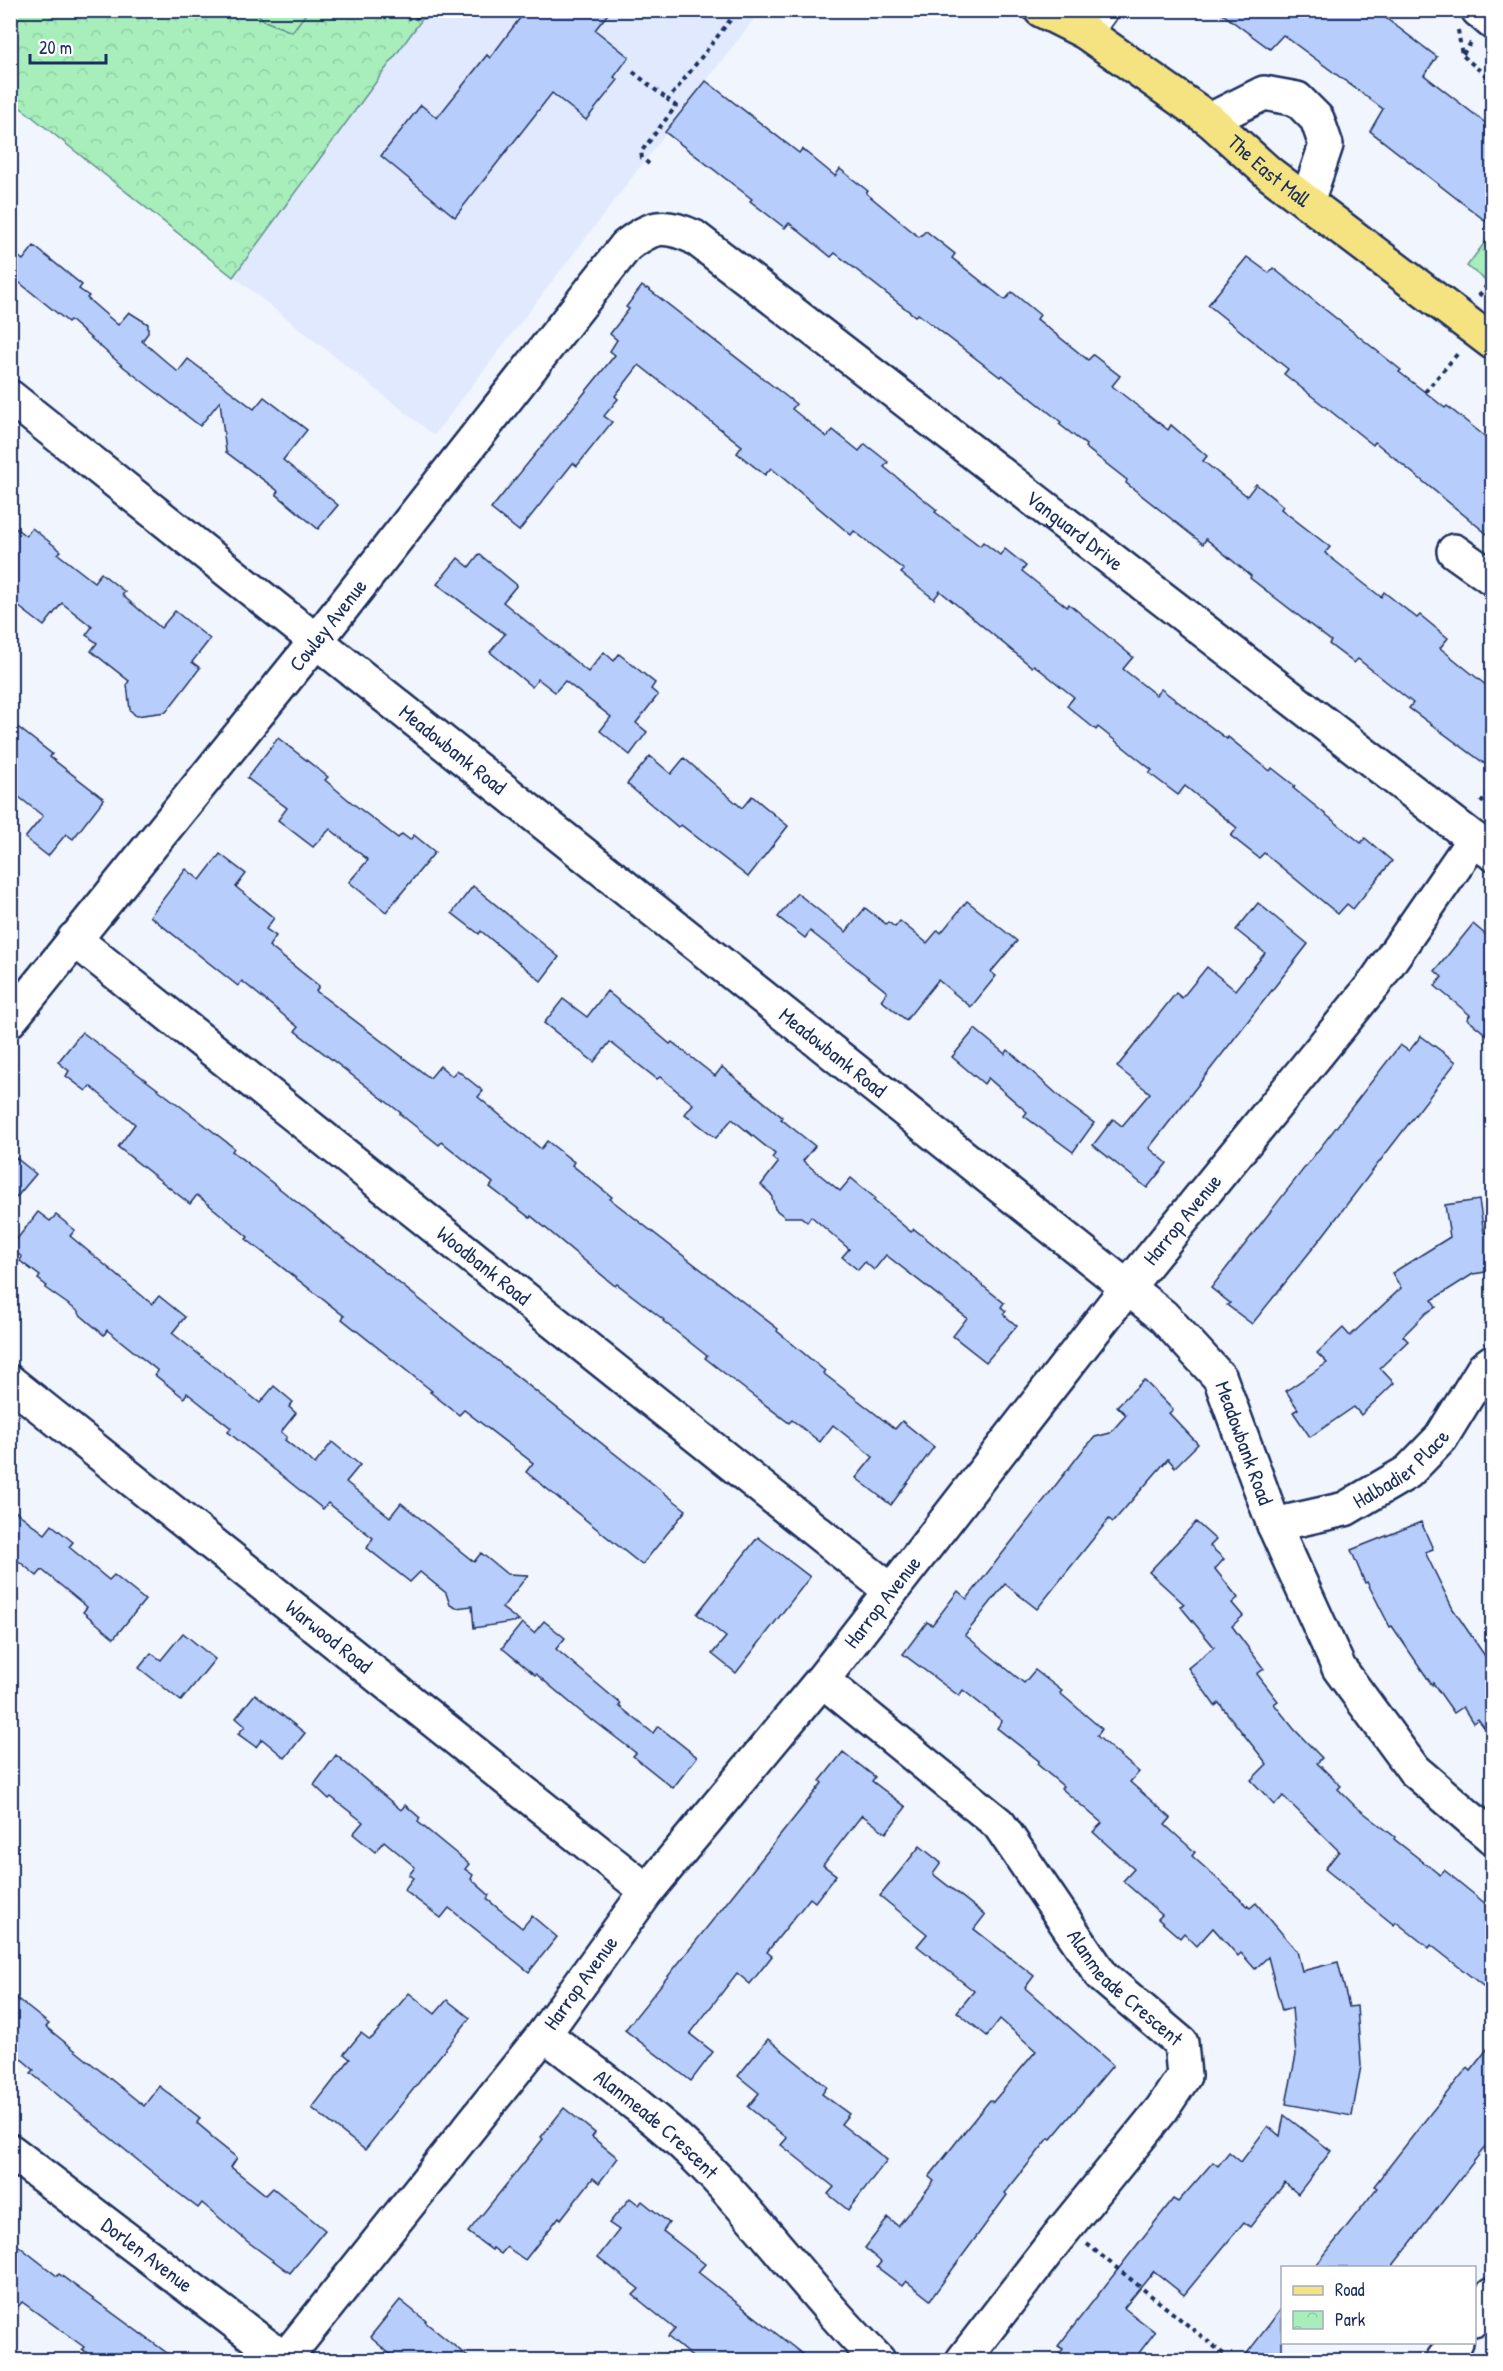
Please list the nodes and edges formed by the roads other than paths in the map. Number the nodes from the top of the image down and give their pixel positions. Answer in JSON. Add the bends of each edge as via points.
{"nodes":[{"id":1,"x":1041,"y":10,"type":"edge"},
{"id":2,"x":1468,"y":17,"type":"edge"},
{"id":3,"x":1093,"y":21,"type":"edge"},
{"id":4,"x":1492,"y":22,"type":"edge"},
{"id":5,"x":1210,"y":120,"type":"junction"},
{"id":6,"x":1306,"y":202,"type":"junction"},
{"id":7,"x":647,"y":232,"type":"joint"},
{"id":8,"x":1485,"y":336,"type":"edge"},
{"id":9,"x":10,"y":397,"type":"edge"},
{"id":10,"x":1454,"y":551,"type":"dead end"},
{"id":11,"x":1492,"y":578,"type":"edge"},
{"id":12,"x":316,"y":641,"type":"junction"},
{"id":13,"x":1483,"y":846,"type":"edge"},
{"id":14,"x":74,"y":939,"type":"junction"},
{"id":15,"x":10,"y":1020,"type":"edge"},
{"id":16,"x":1126,"y":1289,"type":"junction"},
{"id":17,"x":1492,"y":1362,"type":"edge"},
{"id":18,"x":10,"y":1382,"type":"edge"},
{"id":19,"x":1274,"y":1525,"type":"junction"},
{"id":20,"x":891,"y":1591,"type":"junction"},
{"id":21,"x":822,"y":1680,"type":"junction"},
{"id":22,"x":1492,"y":1836,"type":"edge"},
{"id":23,"x":647,"y":1891,"type":"junction"},
{"id":24,"x":544,"y":2034,"type":"junction"},
{"id":25,"x":10,"y":2151,"type":"edge"},
{"id":26,"x":1492,"y":2295,"type":"edge"},
{"id":27,"x":1476,"y":2316,"type":"edge"},
{"id":28,"x":1455,"y":2344,"type":"edge"},
{"id":29,"x":284,"y":2360,"type":"edge"},
{"id":30,"x":878,"y":2361,"type":"edge"},
{"id":31,"x":963,"y":2361,"type":"edge"},
{"id":32,"x":1443,"y":2361,"type":"edge"}],
"edges":[{"from":1,"to":3,"type":"main road","name":"The East Mall"},
{"from":2,"to":4,"type":"street"},
{"from":3,"to":5,"type":"main road","name":"The East Mall"},
{"from":5,"to":6,"type":"main road","name":"The East Mall"},
{"from":5,"to":6,"type":"street","via":[[1264,93],[1297,99],[1317,119],[1326,146]]},
{"from":6,"to":8,"type":"main road","name":"The East Mall"},
{"from":7,"to":12,"type":"street","name":"Cowley Avenue","via":[[626,246]]},
{"from":7,"to":13,"type":"street","name":"Vanguard Drive","via":[[674,227],[694,237]]},
{"from":9,"to":12,"type":"street","name":"Meadowbank Road"},
{"from":10,"to":11,"type":"street"},
{"from":12,"to":14,"type":"street","name":"Cowley Avenue"},
{"from":12,"to":16,"type":"street","name":"Meadowbank Road"},
{"from":13,"to":16,"type":"street","name":"Harrop Avenue"},
{"from":14,"to":15,"type":"street","name":"Cowley Avenue"},
{"from":14,"to":20,"type":"street","name":"Woodbank Road"},
{"from":16,"to":19,"type":"street","name":"Meadowbank Road","via":[[1163,1316],[1220,1378]]},
{"from":16,"to":20,"type":"street","name":"Harrop Avenue"},
{"from":17,"to":19,"type":"street","name":"Halbadier Place","via":[[1484,1368],[1442,1438],[1408,1472],[1345,1509]]},
{"from":18,"to":23,"type":"street","name":"Warwood Road"},
{"from":19,"to":22,"type":"street","name":"Meadowbank Road","via":[[1339,1668],[1414,1770]]},
{"from":20,"to":21,"type":"street","name":"Harrop Avenue"},
{"from":21,"to":23,"type":"street","name":"Harrop Avenue"},
{"from":21,"to":31,"type":"street","name":"Alanmeade Crescent","via":[[999,1824],[1102,1977],[1181,2043],[1184,2076],[1162,2109]]},
{"from":23,"to":24,"type":"street","name":"Harrop Avenue"},
{"from":24,"to":29,"type":"street","name":"Harrop Avenue"},
{"from":24,"to":30,"type":"street","name":"Alanmeade Crescent","via":[[693,2154],[840,2323]]},
{"from":25,"to":29,"type":"street","name":"Dorlen Avenue"},
{"from":26,"to":27,"type":"street"},
{"from":28,"to":32,"type":"street"}]}
